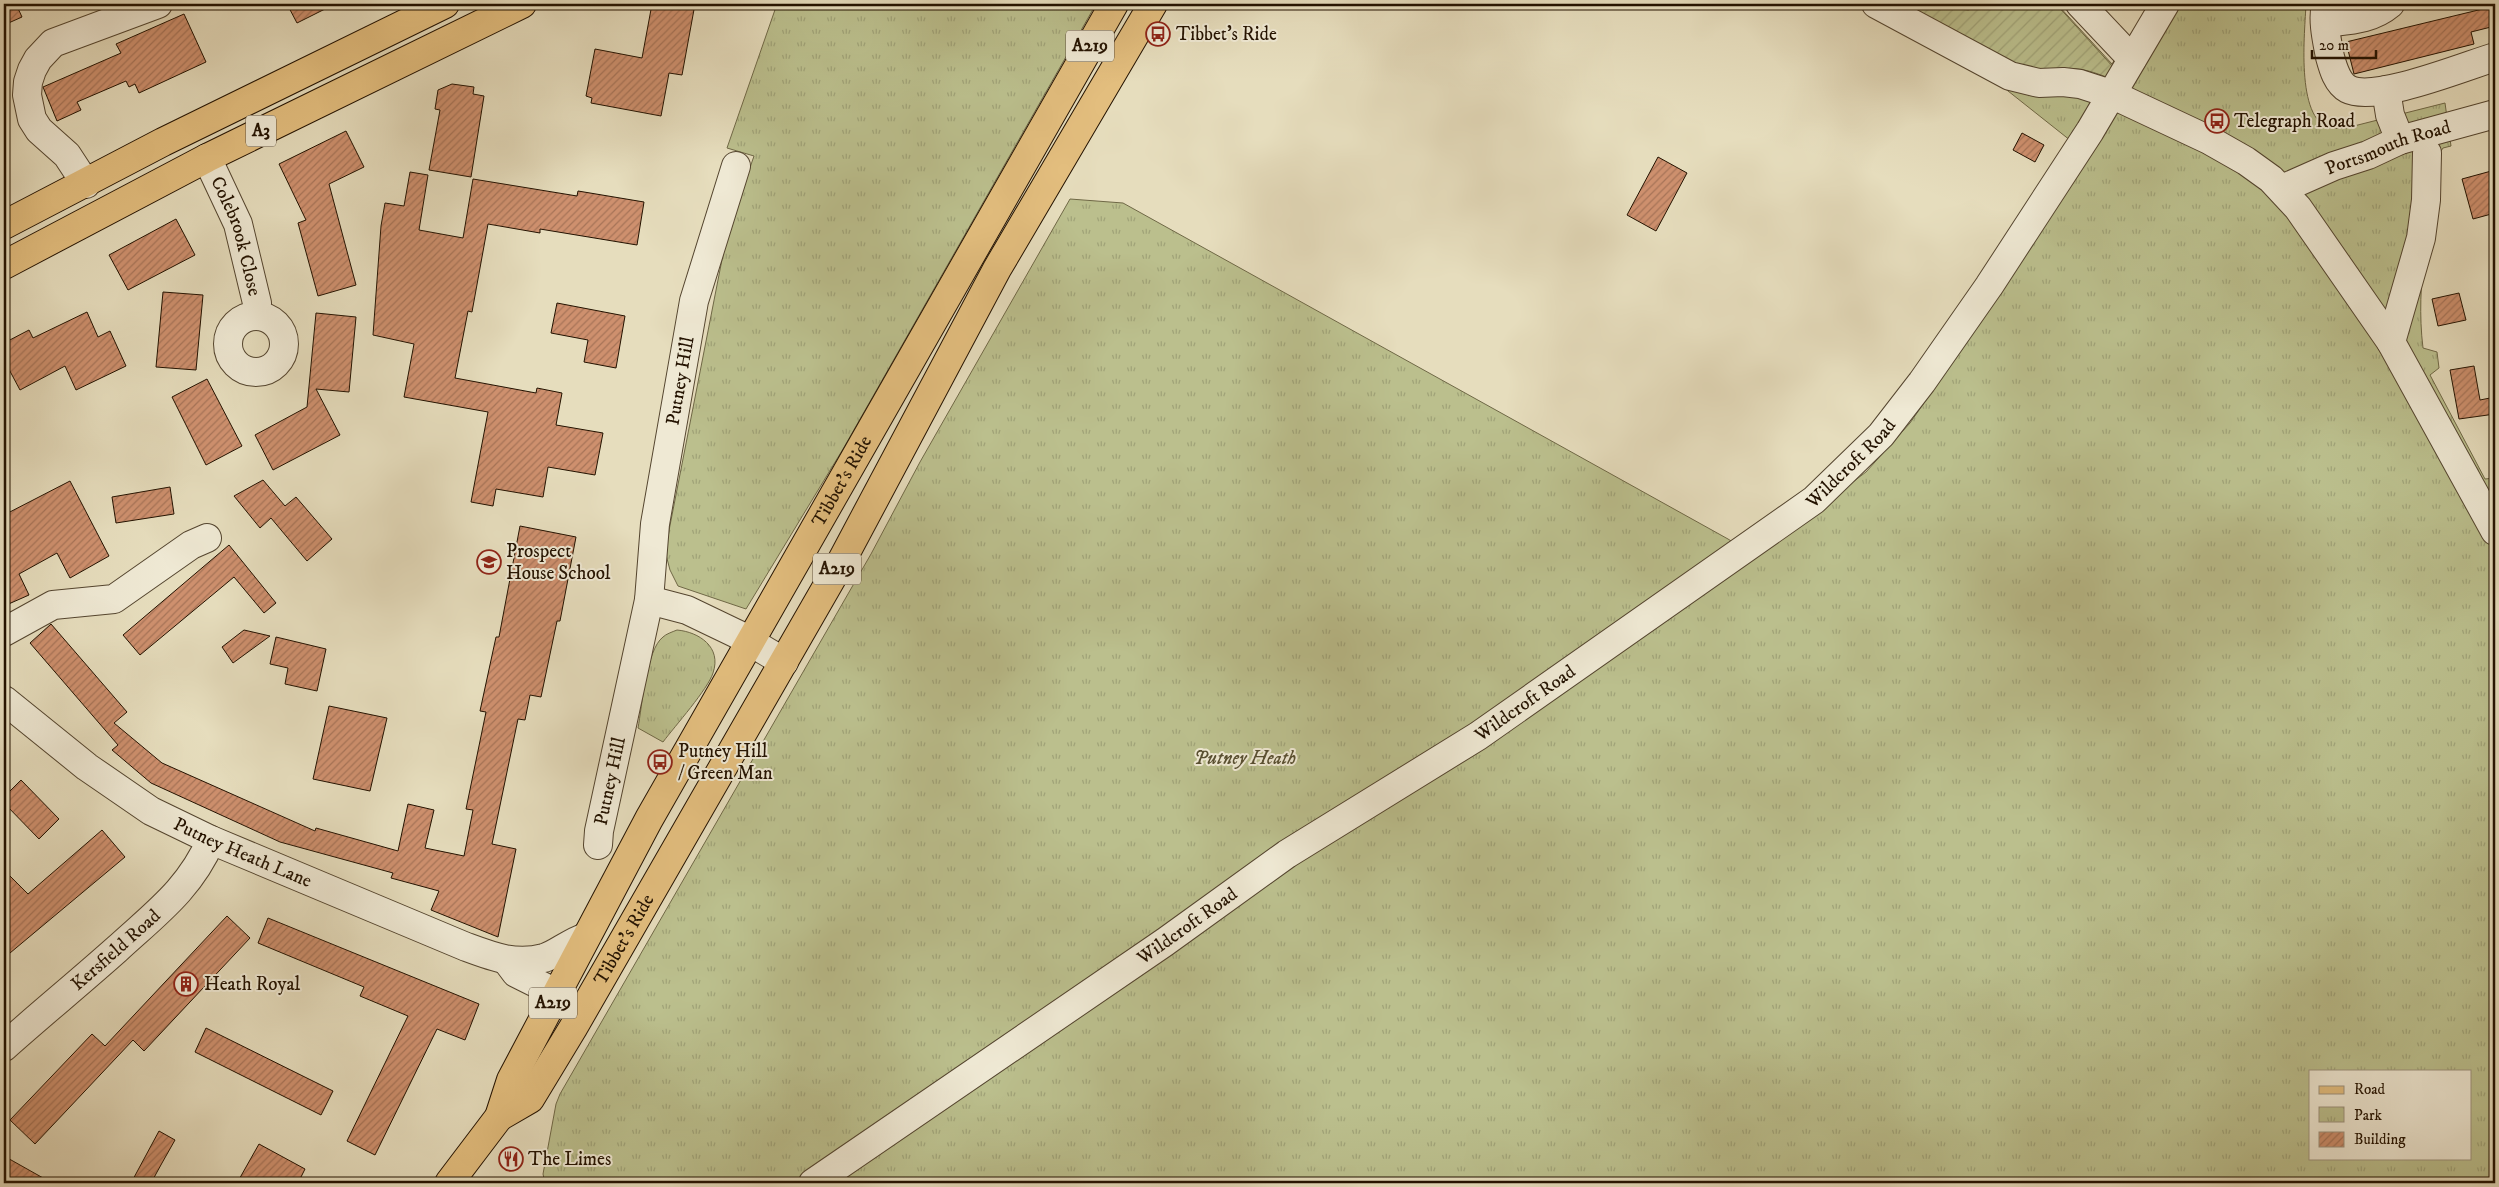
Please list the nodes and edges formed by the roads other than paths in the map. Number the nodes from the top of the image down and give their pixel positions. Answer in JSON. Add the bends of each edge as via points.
{"nodes":[{"id":1,"x":158,"y":4,"type":"edge"},
{"id":2,"x":445,"y":4,"type":"edge"},
{"id":3,"x":522,"y":4,"type":"edge"},
{"id":4,"x":1114,"y":4,"type":"edge"},
{"id":5,"x":1153,"y":4,"type":"edge"},
{"id":6,"x":1876,"y":4,"type":"edge"},
{"id":7,"x":2080,"y":4,"type":"edge"},
{"id":8,"x":2165,"y":4,"type":"edge"},
{"id":9,"x":2390,"y":4,"type":"edge"},
{"id":10,"x":2326,"y":13,"type":"edge"},
{"id":11,"x":2495,"y":57,"type":"edge"},
{"id":12,"x":2132,"y":59,"type":"junction"},
{"id":13,"x":2386,"y":90,"type":"junction"},
{"id":14,"x":2111,"y":94,"type":"junction"},
{"id":15,"x":2495,"y":114,"type":"edge"},
{"id":16,"x":2400,"y":140,"type":"junction"},
{"id":17,"x":2427,"y":153,"type":"dead end"},
{"id":18,"x":207,"y":158,"type":"junction"},
{"id":19,"x":736,"y":166,"type":"dead end"},
{"id":20,"x":86,"y":184,"type":"junction"},
{"id":21,"x":2282,"y":189,"type":"junction"},
{"id":22,"x":4,"y":226,"type":"edge"},
{"id":23,"x":4,"y":265,"type":"edge"},
{"id":24,"x":256,"y":316,"type":"dead end"},
{"id":25,"x":2392,"y":342,"type":"junction"},
{"id":26,"x":2488,"y":503,"type":"edge"},
{"id":27,"x":2495,"y":530,"type":"edge"},
{"id":28,"x":207,"y":538,"type":"dead end"},
{"id":29,"x":648,"y":600,"type":"junction"},
{"id":30,"x":4,"y":632,"type":"edge"},
{"id":31,"x":749,"y":641,"type":"junction"},
{"id":32,"x":784,"y":662,"type":"junction"},
{"id":33,"x":4,"y":700,"type":"edge"},
{"id":34,"x":211,"y":840,"type":"junction"},
{"id":35,"x":598,"y":845,"type":"dead end"},
{"id":36,"x":586,"y":937,"type":"junction"},
{"id":37,"x":507,"y":962,"type":"junction"},
{"id":38,"x":558,"y":994,"type":"junction"},
{"id":39,"x":4,"y":1047,"type":"edge"},
{"id":40,"x":500,"y":1117,"type":"junction"},
{"id":41,"x":449,"y":1183,"type":"edge"},
{"id":42,"x":813,"y":1183,"type":"edge"}],
"edges":[{"from":1,"to":20,"type":"street","via":[[53,43],[32,70],[27,95],[32,119],[46,137],[68,155]]},
{"from":2,"to":20,"type":"main road","number":"A3","via":[[163,142]]},
{"from":3,"to":18,"type":"main road","number":"A3"},
{"from":4,"to":31,"type":"main road","name":"Tibbet's Ride","number":"A219"},
{"from":5,"to":32,"type":"main road","name":"Tibbet's Ride","number":"A219","via":[[997,270]]},
{"from":6,"to":14,"type":"street","via":[[2010,76],[2039,83],[2080,84]]},
{"from":7,"to":12,"type":"street"},
{"from":8,"to":12,"type":"street","name":"Wildcroft Road"},
{"from":9,"to":10,"type":"street","via":[[2380,12],[2360,19]]},
{"from":10,"to":13,"type":"street","via":[[2332,66],[2342,84],[2358,93]]},
{"from":11,"to":13,"type":"street"},
{"from":12,"to":14,"type":"street","name":"Wildcroft Road"},
{"from":13,"to":16,"type":"street","via":[[2390,115]]},
{"from":14,"to":21,"type":"street","via":[[2246,160]]},
{"from":14,"to":42,"type":"street","name":"Wildcroft Road","via":[[1989,286],[1922,382],[1881,435],[1814,500],[1478,736],[1287,854]]},
{"from":15,"to":16,"type":"street","name":"Portsmouth Road"},
{"from":16,"to":21,"type":"street","name":"Portsmouth Road"},
{"from":17,"to":25,"type":"street","via":[[2421,238]]},
{"from":18,"to":23,"type":"main road","number":"A3"},
{"from":18,"to":24,"type":"street","name":"Colebrook Close","via":[[238,224],[258,303]]},
{"from":19,"to":29,"type":"street","name":"Putney Hill","via":[[694,301],[655,524]]},
{"from":20,"to":22,"type":"main road","number":"A3"},
{"from":21,"to":25,"type":"street"},
{"from":25,"to":26,"type":"street"},
{"from":26,"to":27,"type":"street"},
{"from":28,"to":30,"type":"street","via":[[114,599],[53,605]]},
{"from":29,"to":31,"type":"street","via":[[687,610]]},
{"from":29,"to":35,"type":"street","name":"Putney Hill"},
{"from":31,"to":32,"type":"street"},
{"from":31,"to":36,"type":"main road","name":"Tibbet's Ride","number":"A219","via":[[648,819]]},
{"from":32,"to":40,"type":"main road","name":"Tibbet's Ride","number":"A219","via":[[545,1076],[530,1099]]},
{"from":33,"to":34,"type":"street","name":"Putney Heath Lane","via":[[87,767],[151,811]]},
{"from":34,"to":37,"type":"street","name":"Putney Heath Lane"},
{"from":34,"to":39,"type":"street","name":"Kersfield Road","via":[[186,884]]},
{"from":36,"to":37,"type":"street","name":"Putney Heath Lane","via":[[545,958]]},
{"from":36,"to":38,"type":"main road","name":"Tibbet's Ride","number":"A219"},
{"from":37,"to":38,"type":"street","name":"Putney Heath Lane","via":[[516,973]]},
{"from":38,"to":40,"type":"main road","name":"Tibbet's Ride","number":"A219","via":[[512,1080]]},
{"from":40,"to":41,"type":"main road","number":"A219"}]}
